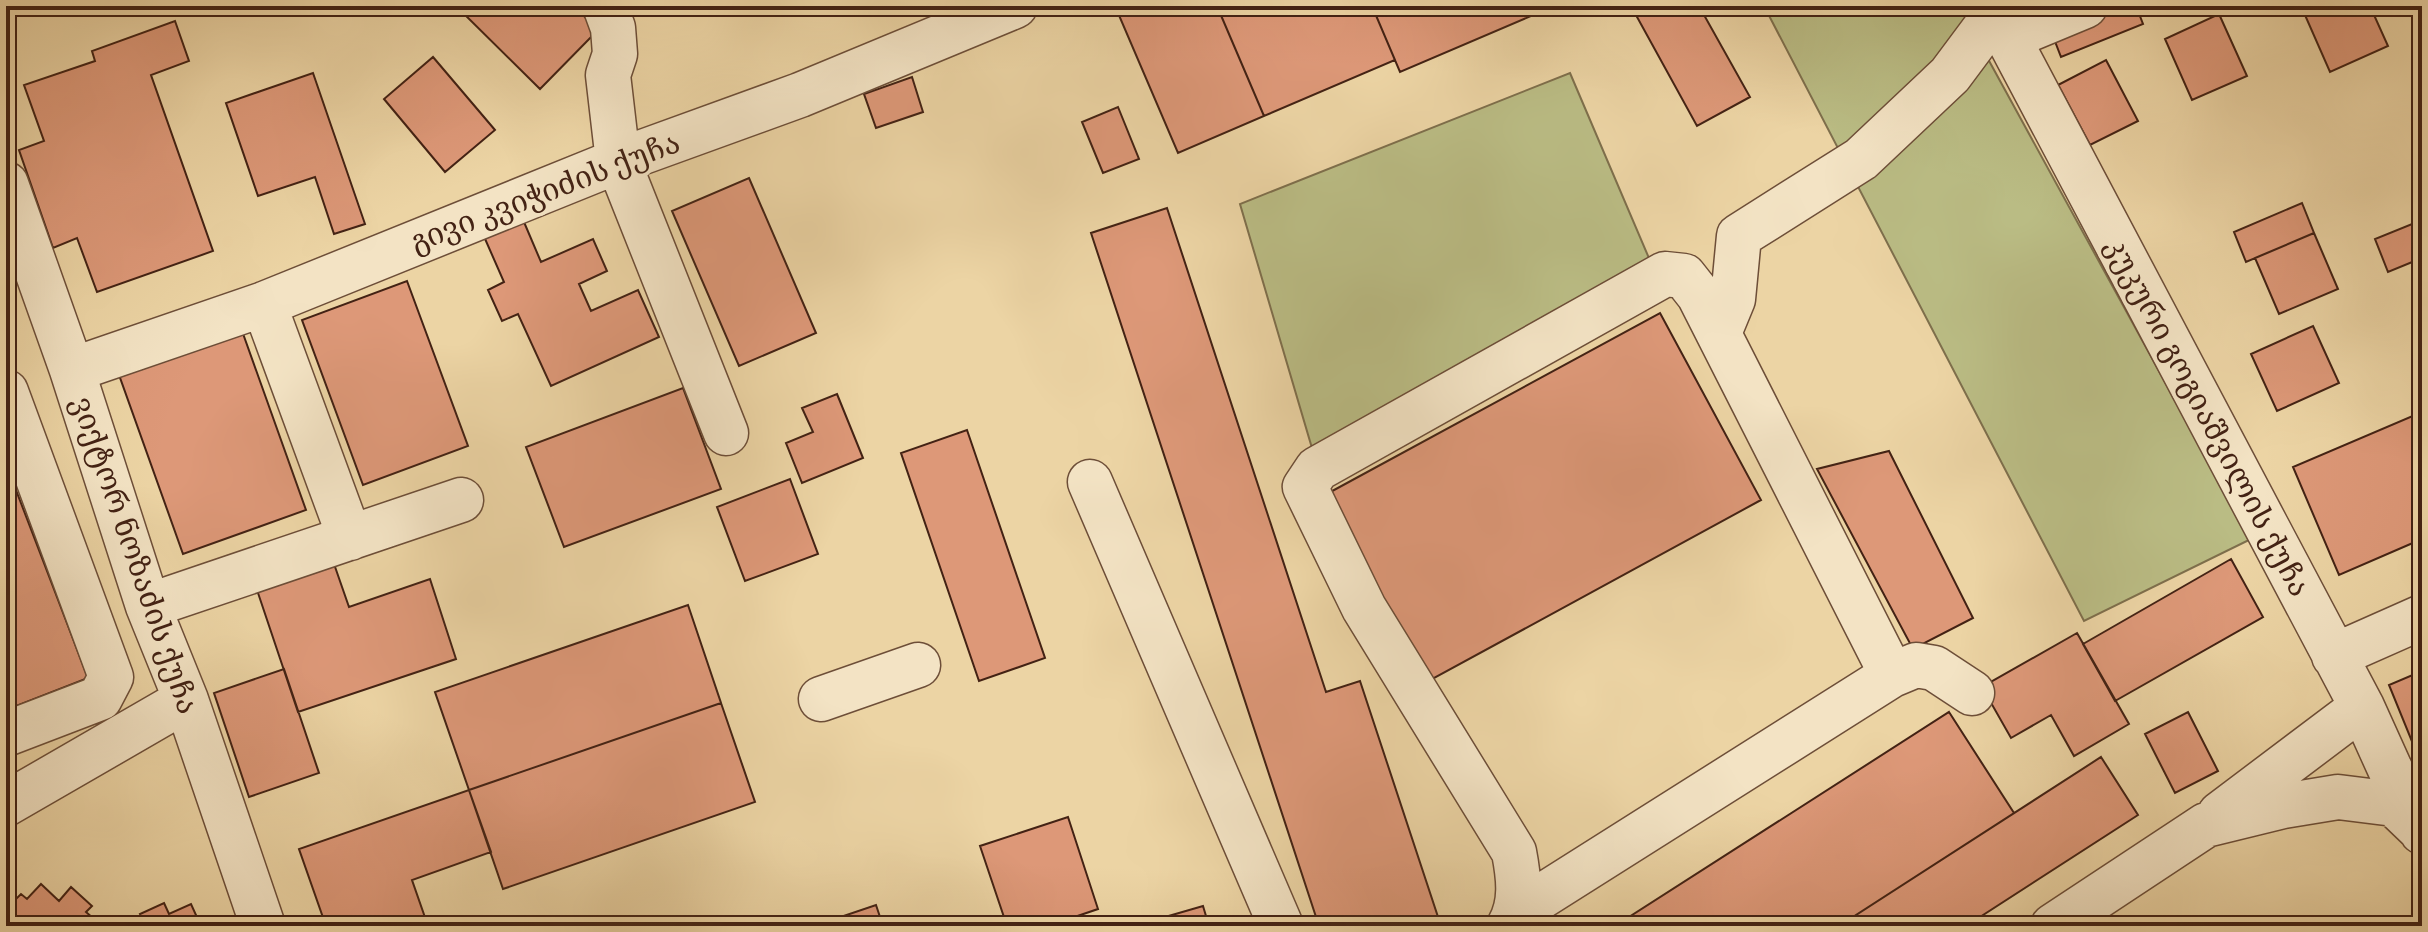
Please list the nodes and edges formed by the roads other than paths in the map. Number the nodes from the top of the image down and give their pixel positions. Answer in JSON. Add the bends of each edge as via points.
{"nodes":[{"id":1,"x":605,"y":6,"type":"edge"},
{"id":2,"x":1015,"y":6,"type":"edge"},
{"id":3,"x":2085,"y":6,"type":"edge"},
{"id":4,"x":1997,"y":20,"type":"edge"},
{"id":5,"x":618,"y":161,"type":"junction"},
{"id":6,"x":6,"y":184,"type":"edge"},
{"id":7,"x":264,"y":304,"type":"junction"},
{"id":8,"x":1719,"y":333,"type":"junction"},
{"id":9,"x":72,"y":370,"type":"junction"},
{"id":10,"x":6,"y":392,"type":"edge"},
{"id":11,"x":726,"y":433,"type":"dead end"},
{"id":12,"x":1090,"y":482,"type":"dead end"},
{"id":13,"x":461,"y":500,"type":"dead end"},
{"id":14,"x":350,"y":538,"type":"junction"},
{"id":15,"x":148,"y":606,"type":"junction"},
{"id":16,"x":2422,"y":617,"type":"edge"},
{"id":17,"x":2334,"y":656,"type":"junction"},
{"id":18,"x":918,"y":665,"type":"dead end"},
{"id":19,"x":1892,"y":675,"type":"junction"},
{"id":20,"x":1972,"y":693,"type":"dead end"},
{"id":21,"x":821,"y":699,"type":"dead end"},
{"id":22,"x":186,"y":700,"type":"junction"},
{"id":23,"x":2362,"y":707,"type":"junction"},
{"id":24,"x":6,"y":734,"type":"edge"},
{"id":25,"x":6,"y":804,"type":"edge"},
{"id":26,"x":2206,"y":825,"type":"junction"},
{"id":27,"x":2422,"y":830,"type":"edge"},
{"id":28,"x":1513,"y":919,"type":"edge"},
{"id":29,"x":263,"y":926,"type":"edge"},
{"id":30,"x":1281,"y":926,"type":"edge"},
{"id":31,"x":2053,"y":926,"type":"edge"}],
"edges":[{"from":1,"to":5,"type":"street","via":[[613,28],[615,54],[608,75]]},
{"from":2,"to":5,"type":"street","name":"გივი კვიჭიძის ქუჩა","via":[[800,95]]},
{"from":3,"to":4,"type":"street"},
{"from":4,"to":8,"type":"street","via":[[1950,75],[1861,159],[1739,236],[1733,299]]},
{"from":4,"to":17,"type":"street","name":"კუკური გოგიაშვილის ქუჩა"},
{"from":5,"to":7,"type":"street","name":"გივი კვიჭიძის ქუჩა"},
{"from":5,"to":11,"type":"street"},
{"from":6,"to":9,"type":"street","name":"ვიქტორ ნოზაძის ქუჩა"},
{"from":7,"to":9,"type":"street","name":"გივი კვიჭიძის ქუჩა"},
{"from":7,"to":14,"type":"street"},
{"from":8,"to":19,"type":"street"},
{"from":8,"to":28,"type":"street","via":[[1684,276],[1665,274],[1317,469],[1305,487],[1364,608],[1514,852],[1519,878]]},
{"from":9,"to":15,"type":"street","name":"ვიქტორ ნოზაძის ქუჩა"},
{"from":10,"to":24,"type":"street","via":[[111,677],[100,698]]},
{"from":12,"to":30,"type":"street"},
{"from":13,"to":14,"type":"street"},
{"from":14,"to":15,"type":"street"},
{"from":15,"to":22,"type":"street","name":"ვიქტორ ნოზაძის ქუჩა"},
{"from":16,"to":17,"type":"street"},
{"from":17,"to":23,"type":"street","name":"კუკური გოგიაშვილის ქუჩა"},
{"from":18,"to":21,"type":"street"},
{"from":19,"to":20,"type":"street","via":[[1916,665],[1934,668]]},
{"from":19,"to":28,"type":"street"},
{"from":22,"to":25,"type":"street"},
{"from":22,"to":29,"type":"street","name":"ვიქტორ ნოზაძის ქუჩა"},
{"from":23,"to":26,"type":"street"},
{"from":23,"to":27,"type":"street","name":"კუკური გოგიაშვილის ქუჩა"},
{"from":26,"to":27,"type":"street","via":[[2338,797],[2394,804]]},
{"from":26,"to":31,"type":"street"}]}
